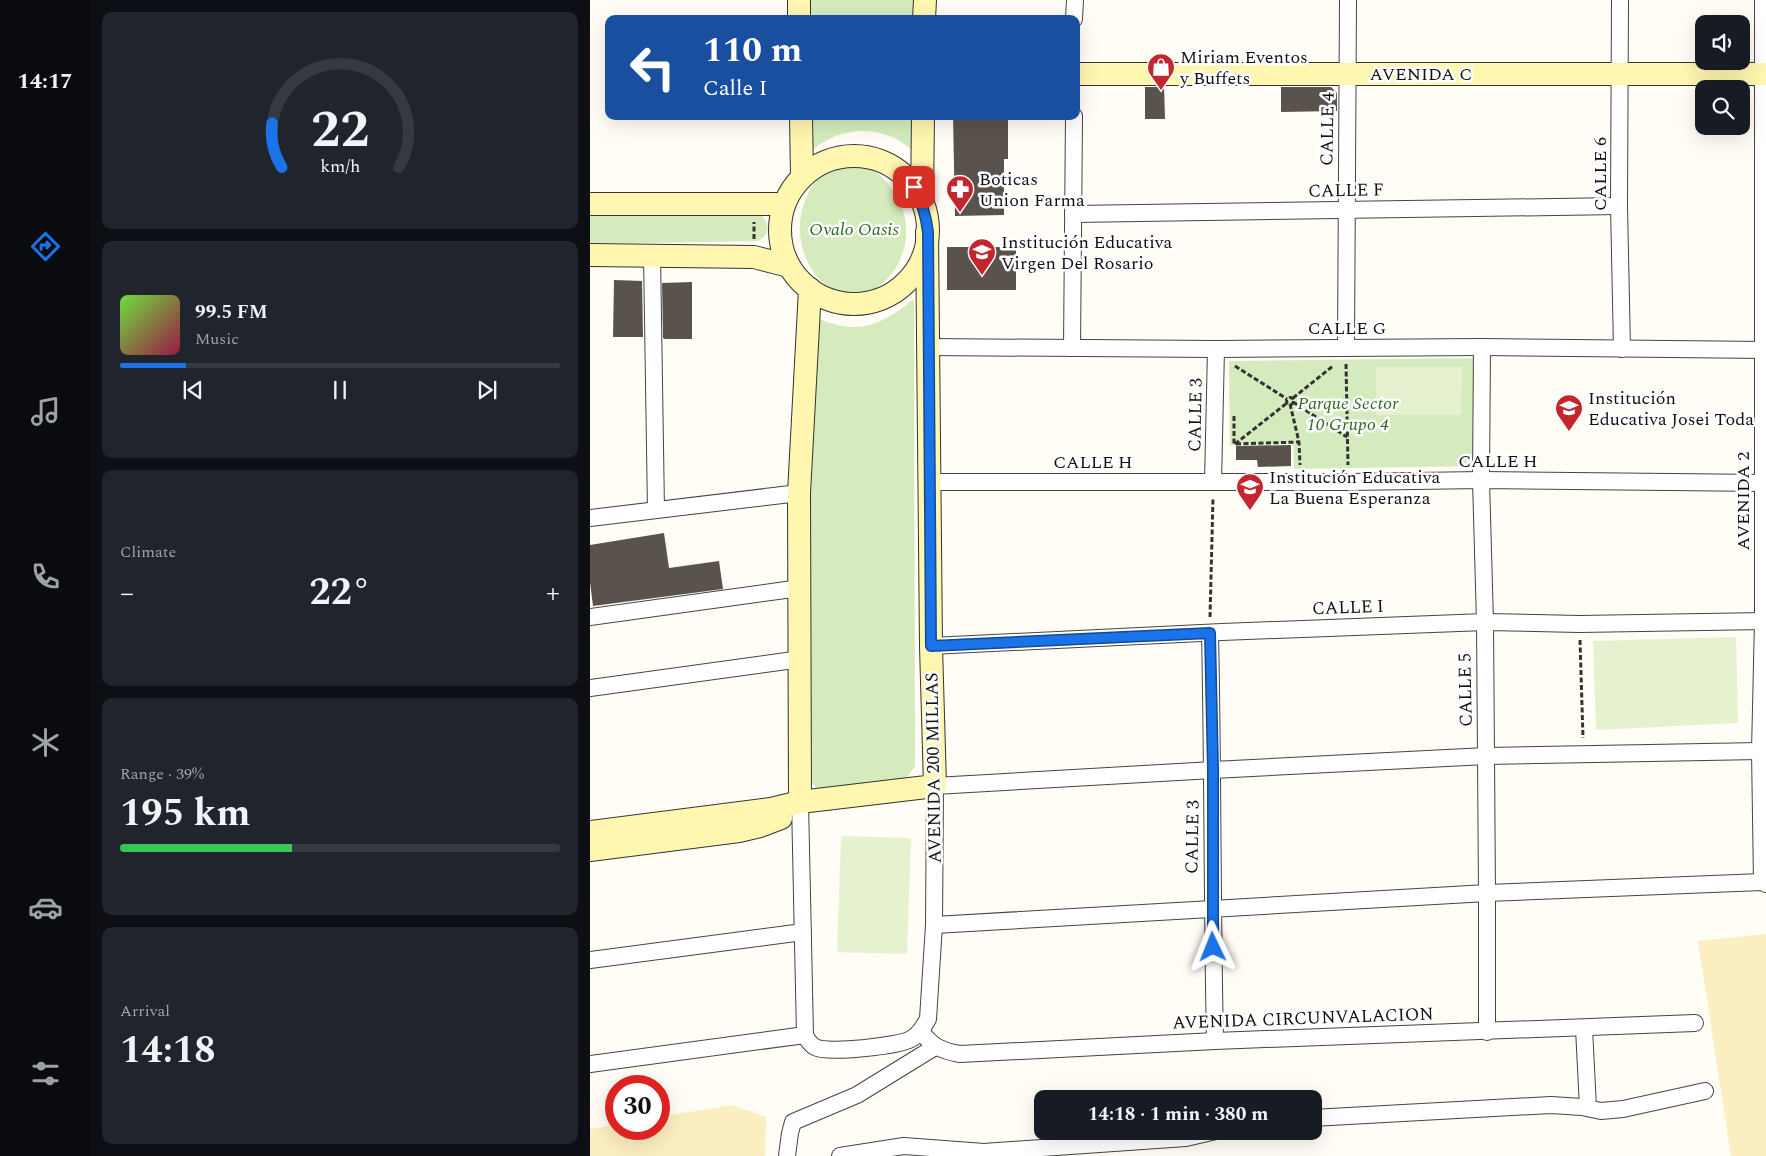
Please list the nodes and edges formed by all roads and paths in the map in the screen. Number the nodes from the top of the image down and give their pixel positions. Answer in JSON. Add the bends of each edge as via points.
{"nodes":[{"id":1,"x":799,"y":0,"type":"edge"},
{"id":2,"x":925,"y":0,"type":"edge"},
{"id":3,"x":1075,"y":0,"type":"edge"},
{"id":4,"x":1348,"y":0,"type":"edge"},
{"id":5,"x":1620,"y":0,"type":"edge"},
{"id":6,"x":1762,"y":0,"type":"edge"},
{"id":7,"x":799,"y":15,"type":"edge"},
{"id":8,"x":924,"y":15,"type":"edge"},
{"id":9,"x":1074,"y":15,"type":"edge"},
{"id":10,"x":1080,"y":74,"type":"edge"},
{"id":11,"x":1348,"y":74,"type":"junction"},
{"id":12,"x":1620,"y":74,"type":"junction"},
{"id":13,"x":1764,"y":74,"type":"edge"},
{"id":14,"x":801,"y":120,"type":"edge"},
{"id":15,"x":923,"y":120,"type":"edge"},
{"id":16,"x":1074,"y":120,"type":"edge"},
{"id":17,"x":802,"y":177,"type":"junction"},
{"id":18,"x":922,"y":200,"type":"junction"},
{"id":19,"x":590,"y":204,"type":"edge"},
{"id":20,"x":754,"y":204,"type":"junction"},
{"id":21,"x":784,"y":204,"type":"junction"},
{"id":22,"x":1619,"y":206,"type":"junction"},
{"id":23,"x":1346,"y":210,"type":"junction"},
{"id":24,"x":1074,"y":214,"type":"junction"},
{"id":25,"x":928,"y":232,"type":"junction"},
{"id":26,"x":590,"y":255,"type":"edge"},
{"id":27,"x":652,"y":255,"type":"junction"},
{"id":28,"x":754,"y":257,"type":"junction"},
{"id":29,"x":789,"y":266,"type":"junction"},
{"id":30,"x":810,"y":289,"type":"junction"},
{"id":31,"x":927,"y":347,"type":"junction"},
{"id":32,"x":1072,"y":348,"type":"junction"},
{"id":33,"x":1346,"y":348,"type":"junction"},
{"id":34,"x":1482,"y":348,"type":"junction"},
{"id":35,"x":1622,"y":349,"type":"junction"},
{"id":36,"x":1216,"y":350,"type":"junction"},
{"id":37,"x":1764,"y":350,"type":"edge"},
{"id":38,"x":1328,"y":363,"type":"dead end"},
{"id":39,"x":1337,"y":363,"type":"junction"},
{"id":40,"x":1242,"y":364,"type":"dead end"},
{"id":41,"x":1232,"y":365,"type":"junction"},
{"id":42,"x":1233,"y":374,"type":"dead end"},
{"id":43,"x":1290,"y":401,"type":"junction"},
{"id":44,"x":1234,"y":414,"type":"dead end"},
{"id":45,"x":1347,"y":437,"type":"junction"},
{"id":46,"x":1299,"y":442,"type":"junction"},
{"id":47,"x":1214,"y":444,"type":"junction"},
{"id":48,"x":1234,"y":444,"type":"junction"},
{"id":49,"x":1481,"y":480,"type":"junction"},
{"id":50,"x":929,"y":482,"type":"junction"},
{"id":51,"x":1213,"y":482,"type":"junction"},
{"id":52,"x":1300,"y":482,"type":"junction"},
{"id":53,"x":1349,"y":482,"type":"junction"},
{"id":54,"x":1764,"y":483,"type":"edge"},
{"id":55,"x":800,"y":493,"type":"junction"},
{"id":56,"x":656,"y":510,"type":"junction"},
{"id":57,"x":590,"y":518,"type":"edge"},
{"id":58,"x":800,"y":588,"type":"junction"},
{"id":59,"x":590,"y":617,"type":"edge"},
{"id":60,"x":1764,"y":621,"type":"edge"},
{"id":61,"x":1485,"y":622,"type":"junction"},
{"id":62,"x":1579,"y":624,"type":"junction"},
{"id":63,"x":1210,"y":633,"type":"junction"},
{"id":64,"x":931,"y":646,"type":"junction"},
{"id":65,"x":801,"y":659,"type":"junction"},
{"id":66,"x":590,"y":688,"type":"edge"},
{"id":67,"x":1760,"y":751,"type":"junction"},
{"id":68,"x":1584,"y":754,"type":"junction"},
{"id":69,"x":1486,"y":756,"type":"junction"},
{"id":70,"x":1213,"y":770,"type":"junction"},
{"id":71,"x":934,"y":786,"type":"junction"},
{"id":72,"x":800,"y":802,"type":"junction"},
{"id":73,"x":590,"y":832,"type":"edge"},
{"id":74,"x":590,"y":850,"type":"edge"},
{"id":75,"x":1764,"y":883,"type":"edge"},
{"id":76,"x":1487,"y":893,"type":"junction"},
{"id":77,"x":1212,"y":910,"type":"junction"},
{"id":78,"x":934,"y":925,"type":"junction"},
{"id":79,"x":803,"y":932,"type":"junction"},
{"id":80,"x":590,"y":960,"type":"edge"},
{"id":81,"x":1695,"y":1023,"type":"dead end"},
{"id":82,"x":1584,"y":1028,"type":"junction"},
{"id":83,"x":921,"y":1031,"type":"junction"},
{"id":84,"x":1487,"y":1032,"type":"junction"},
{"id":85,"x":804,"y":1035,"type":"junction"},
{"id":86,"x":1215,"y":1041,"type":"junction"},
{"id":87,"x":935,"y":1047,"type":"junction"},
{"id":88,"x":590,"y":1064,"type":"edge"},
{"id":89,"x":1705,"y":1091,"type":"dead end"},
{"id":90,"x":1588,"y":1108,"type":"junction"},
{"id":91,"x":1322,"y":1117,"type":"edge"},
{"id":92,"x":1157,"y":1140,"type":"edge"},
{"id":93,"x":787,"y":1156,"type":"edge"},
{"id":94,"x":840,"y":1156,"type":"edge"}],
"edges":[{"from":1,"to":7,"type":"street"},
{"from":2,"to":8,"type":"street"},
{"from":3,"to":9,"type":"street"},
{"from":4,"to":11,"type":"street","name":"CALLE 4"},
{"from":5,"to":12,"type":"street","name":"CALLE 6"},
{"from":6,"to":13,"type":"street","name":"AVENIDA 2"},
{"from":10,"to":11,"type":"street","name":"AVENIDA C"},
{"from":11,"to":12,"type":"street","name":"AVENIDA C"},
{"from":11,"to":23,"type":"street","name":"CALLE 4"},
{"from":12,"to":13,"type":"street","name":"AVENIDA C"},
{"from":12,"to":22,"type":"street","name":"CALLE 6"},
{"from":13,"to":37,"type":"street","name":"AVENIDA 2"},
{"from":14,"to":17,"type":"street"},
{"from":15,"to":18,"type":"street"},
{"from":16,"to":24,"type":"street"},
{"from":17,"to":18,"type":"street","via":[[829,160],[868,158],[890,165],[903,175]]},
{"from":17,"to":21,"type":"street"},
{"from":18,"to":25,"type":"street"},
{"from":19,"to":20,"type":"street"},
{"from":20,"to":21,"type":"street"},
{"from":20,"to":28,"type":"path"},
{"from":21,"to":29,"type":"street","via":[[780,235]]},
{"from":22,"to":23,"type":"street","name":"CALLE F"},
{"from":22,"to":35,"type":"street","name":"CALLE 6"},
{"from":23,"to":24,"type":"street","name":"CALLE F"},
{"from":23,"to":33,"type":"street","name":"CALLE 4"},
{"from":24,"to":32,"type":"street"},
{"from":25,"to":30,"type":"street","via":[[920,262],[911,276],[886,296],[855,303],[839,302]]},
{"from":25,"to":31,"type":"street","name":"AVENIDA 200 MILLAS"},
{"from":26,"to":27,"type":"street"},
{"from":27,"to":28,"type":"street"},
{"from":27,"to":56,"type":"street"},
{"from":28,"to":29,"type":"street"},
{"from":29,"to":30,"type":"street"},
{"from":30,"to":55,"type":"street"},
{"from":31,"to":32,"type":"street","name":"CALLE G"},
{"from":31,"to":50,"type":"street","name":"AVENIDA 200 MILLAS"},
{"from":32,"to":36,"type":"street","name":"CALLE G"},
{"from":33,"to":34,"type":"street","name":"CALLE G"},
{"from":33,"to":36,"type":"street","name":"CALLE G"},
{"from":34,"to":35,"type":"street","name":"CALLE G"},
{"from":34,"to":49,"type":"street","name":"CALLE 5"},
{"from":35,"to":37,"type":"street","name":"CALLE G"},
{"from":36,"to":47,"type":"street","name":"CALLE 3"},
{"from":37,"to":54,"type":"street","name":"AVENIDA 2"},
{"from":38,"to":39,"type":"path"},
{"from":39,"to":43,"type":"path"},
{"from":39,"to":45,"type":"path","via":[[1346,362]]},
{"from":40,"to":41,"type":"path"},
{"from":41,"to":42,"type":"path"},
{"from":41,"to":43,"type":"path"},
{"from":43,"to":45,"type":"path"},
{"from":43,"to":46,"type":"path"},
{"from":43,"to":48,"type":"path"},
{"from":44,"to":48,"type":"path"},
{"from":45,"to":53,"type":"path"},
{"from":46,"to":48,"type":"path"},
{"from":46,"to":52,"type":"path"},
{"from":47,"to":48,"type":"path"},
{"from":47,"to":51,"type":"street","name":"CALLE 3"},
{"from":49,"to":53,"type":"street","name":"CALLE H"},
{"from":49,"to":54,"type":"street","name":"CALLE H"},
{"from":49,"to":61,"type":"street","name":"CALLE 5"},
{"from":50,"to":51,"type":"street","name":"CALLE H"},
{"from":50,"to":64,"type":"street","name":"AVENIDA 200 MILLAS"},
{"from":51,"to":52,"type":"street","name":"CALLE H"},
{"from":51,"to":63,"type":"path"},
{"from":52,"to":53,"type":"street","name":"CALLE H"},
{"from":54,"to":60,"type":"street","name":"AVENIDA 2"},
{"from":55,"to":56,"type":"street"},
{"from":55,"to":58,"type":"street"},
{"from":56,"to":57,"type":"street"},
{"from":58,"to":59,"type":"street"},
{"from":58,"to":65,"type":"street"},
{"from":60,"to":62,"type":"street","name":"CALLE I"},
{"from":60,"to":67,"type":"street","name":"AVENIDA 2"},
{"from":61,"to":62,"type":"street","name":"CALLE I"},
{"from":61,"to":63,"type":"street","name":"CALLE I"},
{"from":61,"to":69,"type":"street","name":"CALLE 5"},
{"from":62,"to":68,"type":"path"},
{"from":63,"to":64,"type":"street","name":"CALLE I"},
{"from":63,"to":70,"type":"street","name":"CALLE 3"},
{"from":64,"to":71,"type":"street","name":"AVENIDA 200 MILLAS"},
{"from":65,"to":66,"type":"street"},
{"from":65,"to":72,"type":"street"},
{"from":67,"to":68,"type":"street"},
{"from":67,"to":75,"type":"street","name":"AVENIDA 2"},
{"from":68,"to":69,"type":"street"},
{"from":69,"to":70,"type":"street"},
{"from":69,"to":76,"type":"street","name":"CALLE 5"},
{"from":70,"to":71,"type":"street"},
{"from":70,"to":77,"type":"street","name":"CALLE 3"},
{"from":71,"to":72,"type":"street"},
{"from":71,"to":78,"type":"street","name":"AVENIDA 200 MILLAS"},
{"from":72,"to":73,"type":"street","via":[[771,809]]},
{"from":72,"to":74,"type":"street","via":[[794,812],[760,826]]},
{"from":72,"to":79,"type":"street"},
{"from":75,"to":76,"type":"street"},
{"from":76,"to":77,"type":"street"},
{"from":76,"to":84,"type":"street","name":"CALLE 5"},
{"from":77,"to":78,"type":"street"},
{"from":77,"to":86,"type":"street","name":"CALLE 3"},
{"from":78,"to":83,"type":"street","name":"AVENIDA 200 MILLAS","via":[[928,1019]]},
{"from":79,"to":80,"type":"street"},
{"from":79,"to":85,"type":"street"},
{"from":81,"to":82,"type":"street","name":"AVENIDA CIRCUNVALACION"},
{"from":82,"to":84,"type":"street","name":"AVENIDA CIRCUNVALACION"},
{"from":82,"to":90,"type":"street"},
{"from":83,"to":85,"type":"street","via":[[900,1044],[830,1051],[814,1047]]},
{"from":83,"to":87,"type":"street"},
{"from":84,"to":86,"type":"street","name":"AVENIDA CIRCUNVALACION"},
{"from":85,"to":88,"type":"street"},
{"from":86,"to":87,"type":"street","name":"AVENIDA CIRCUNVALACION","via":[[960,1054]]},
{"from":87,"to":93,"type":"street","via":[[857,1095],[793,1122]]},
{"from":89,"to":90,"type":"street","via":[[1622,1109],[1601,1111]]},
{"from":90,"to":91,"type":"street","via":[[1551,1105]]},
{"from":92,"to":94,"type":"street","via":[[984,1152],[904,1146]]}]}
